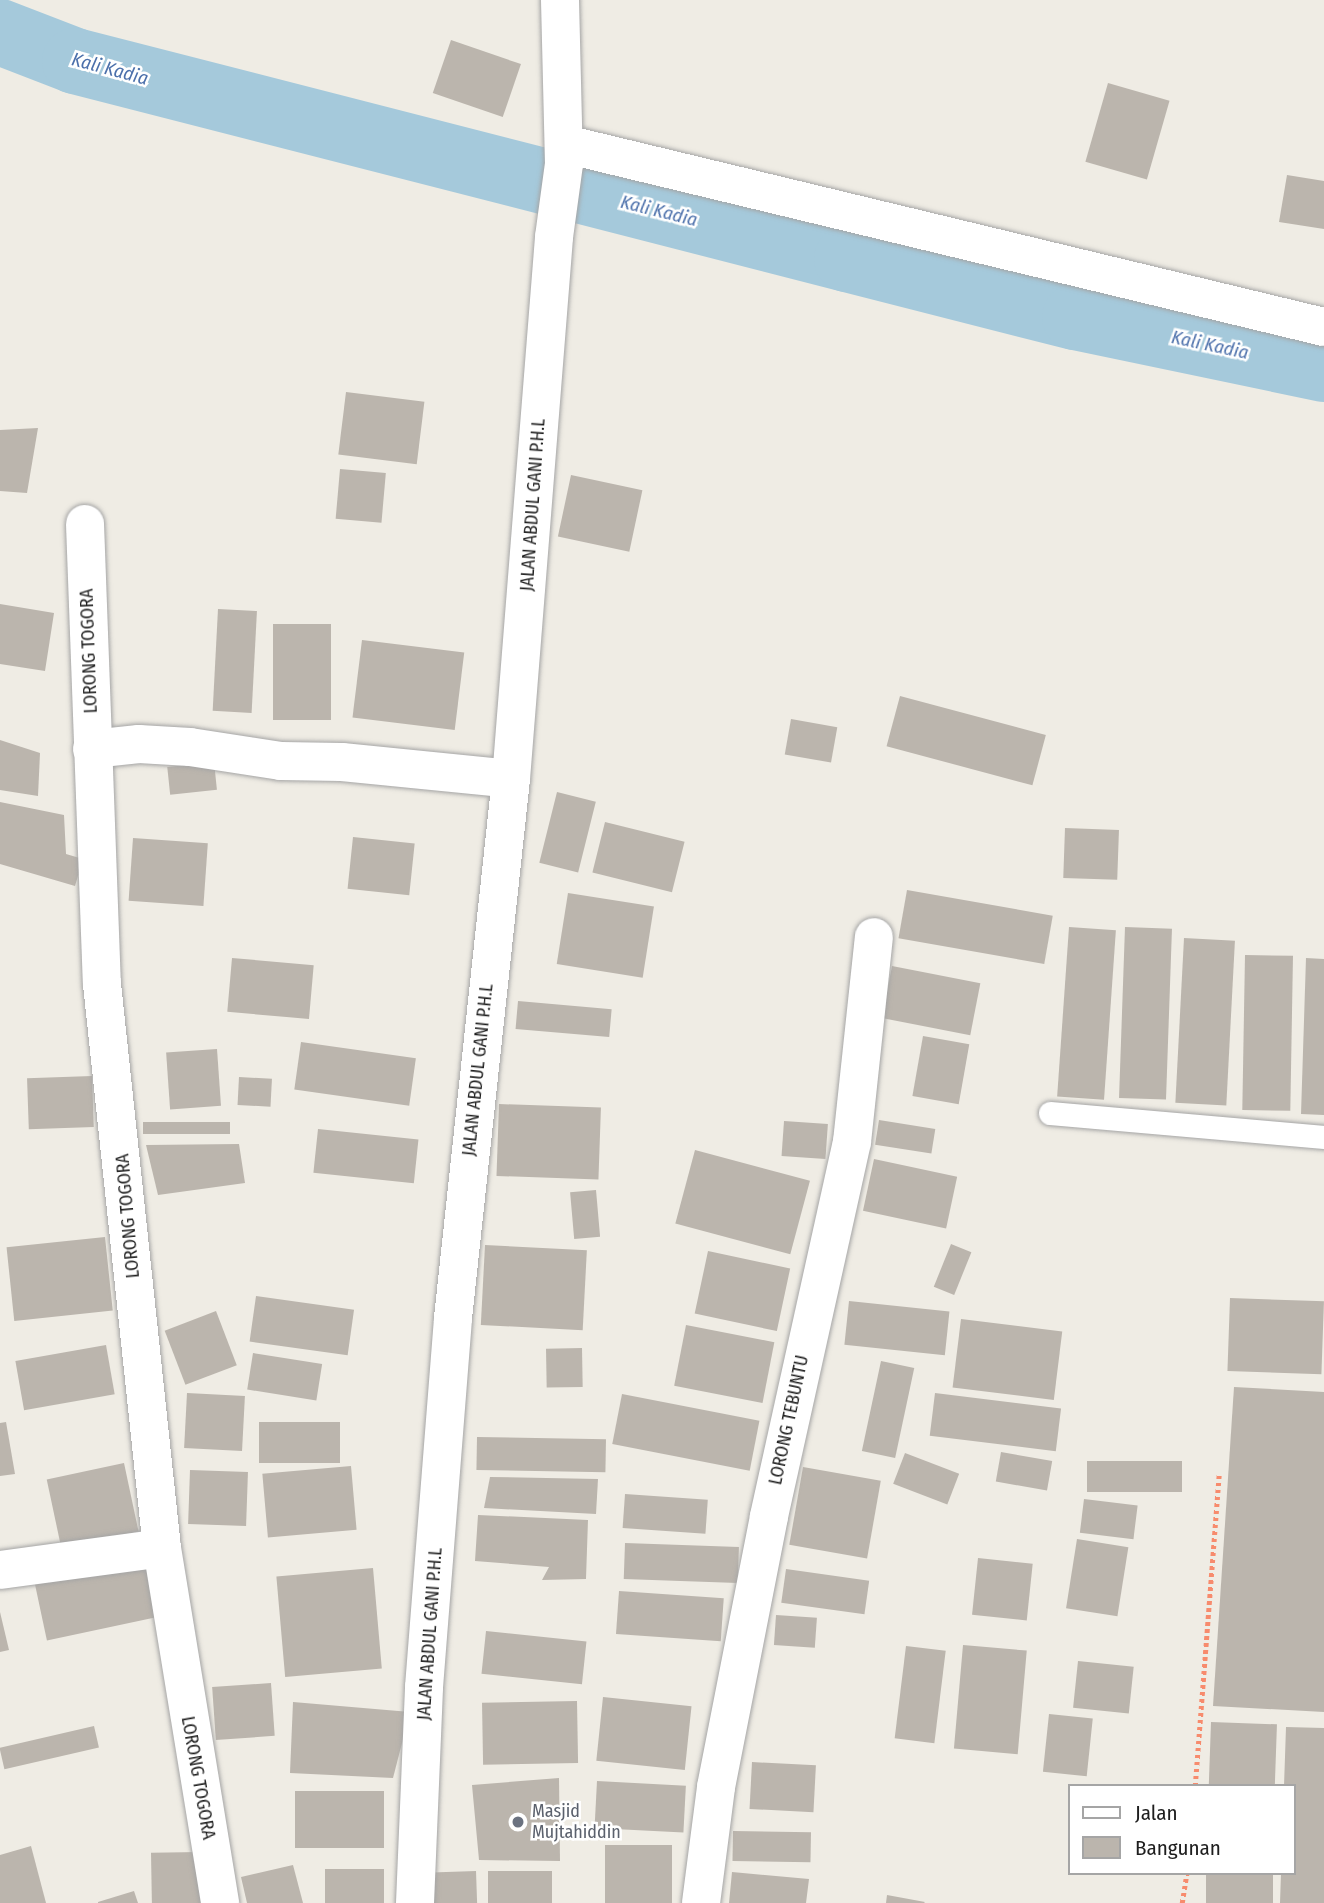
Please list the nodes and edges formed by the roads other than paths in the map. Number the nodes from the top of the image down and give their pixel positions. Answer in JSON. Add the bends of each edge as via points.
{"nodes":[{"id":1,"x":560,"y":0,"type":"edge"},
{"id":2,"x":565,"y":154,"type":"junction"},
{"id":3,"x":1324,"y":327,"type":"edge"},
{"id":4,"x":85,"y":524,"type":"dead end"},
{"id":5,"x":92,"y":749,"type":"junction"},
{"id":6,"x":511,"y":779,"type":"junction"},
{"id":7,"x":874,"y":937,"type":"dead end"},
{"id":8,"x":1049,"y":1113,"type":"dead end"},
{"id":9,"x":1324,"y":1137,"type":"edge"},
{"id":10,"x":162,"y":1548,"type":"junction"},
{"id":11,"x":0,"y":1570,"type":"edge"},
{"id":12,"x":220,"y":1903,"type":"edge"},
{"id":13,"x":415,"y":1903,"type":"edge"},
{"id":14,"x":701,"y":1903,"type":"edge"}],
"edges":[{"from":1,"to":2,"type":"street","name":"JALAN ABDUL GANI P.H.L"},
{"from":2,"to":3,"type":"street"},
{"from":2,"to":6,"type":"street","name":"JALAN ABDUL GANI P.H.L","via":[[554,237]]},
{"from":4,"to":5,"type":"street","name":"LORONG TOGORA"},
{"from":5,"to":6,"type":"street","via":[[139,744],[281,761],[342,762]]},
{"from":5,"to":10,"type":"street","name":"LORONG TOGORA","via":[[102,984]]},
{"from":6,"to":13,"type":"street","name":"JALAN ABDUL GANI P.H.L","via":[[453,1318],[424,1687],[422,1827]]},
{"from":7,"to":14,"type":"street","name":"LORONG TEBUNTU","via":[[852,1142],[769,1516],[716,1787]]},
{"from":8,"to":9,"type":"lane"},
{"from":10,"to":11,"type":"street"},
{"from":10,"to":12,"type":"street","name":"LORONG TOGORA"}]}
